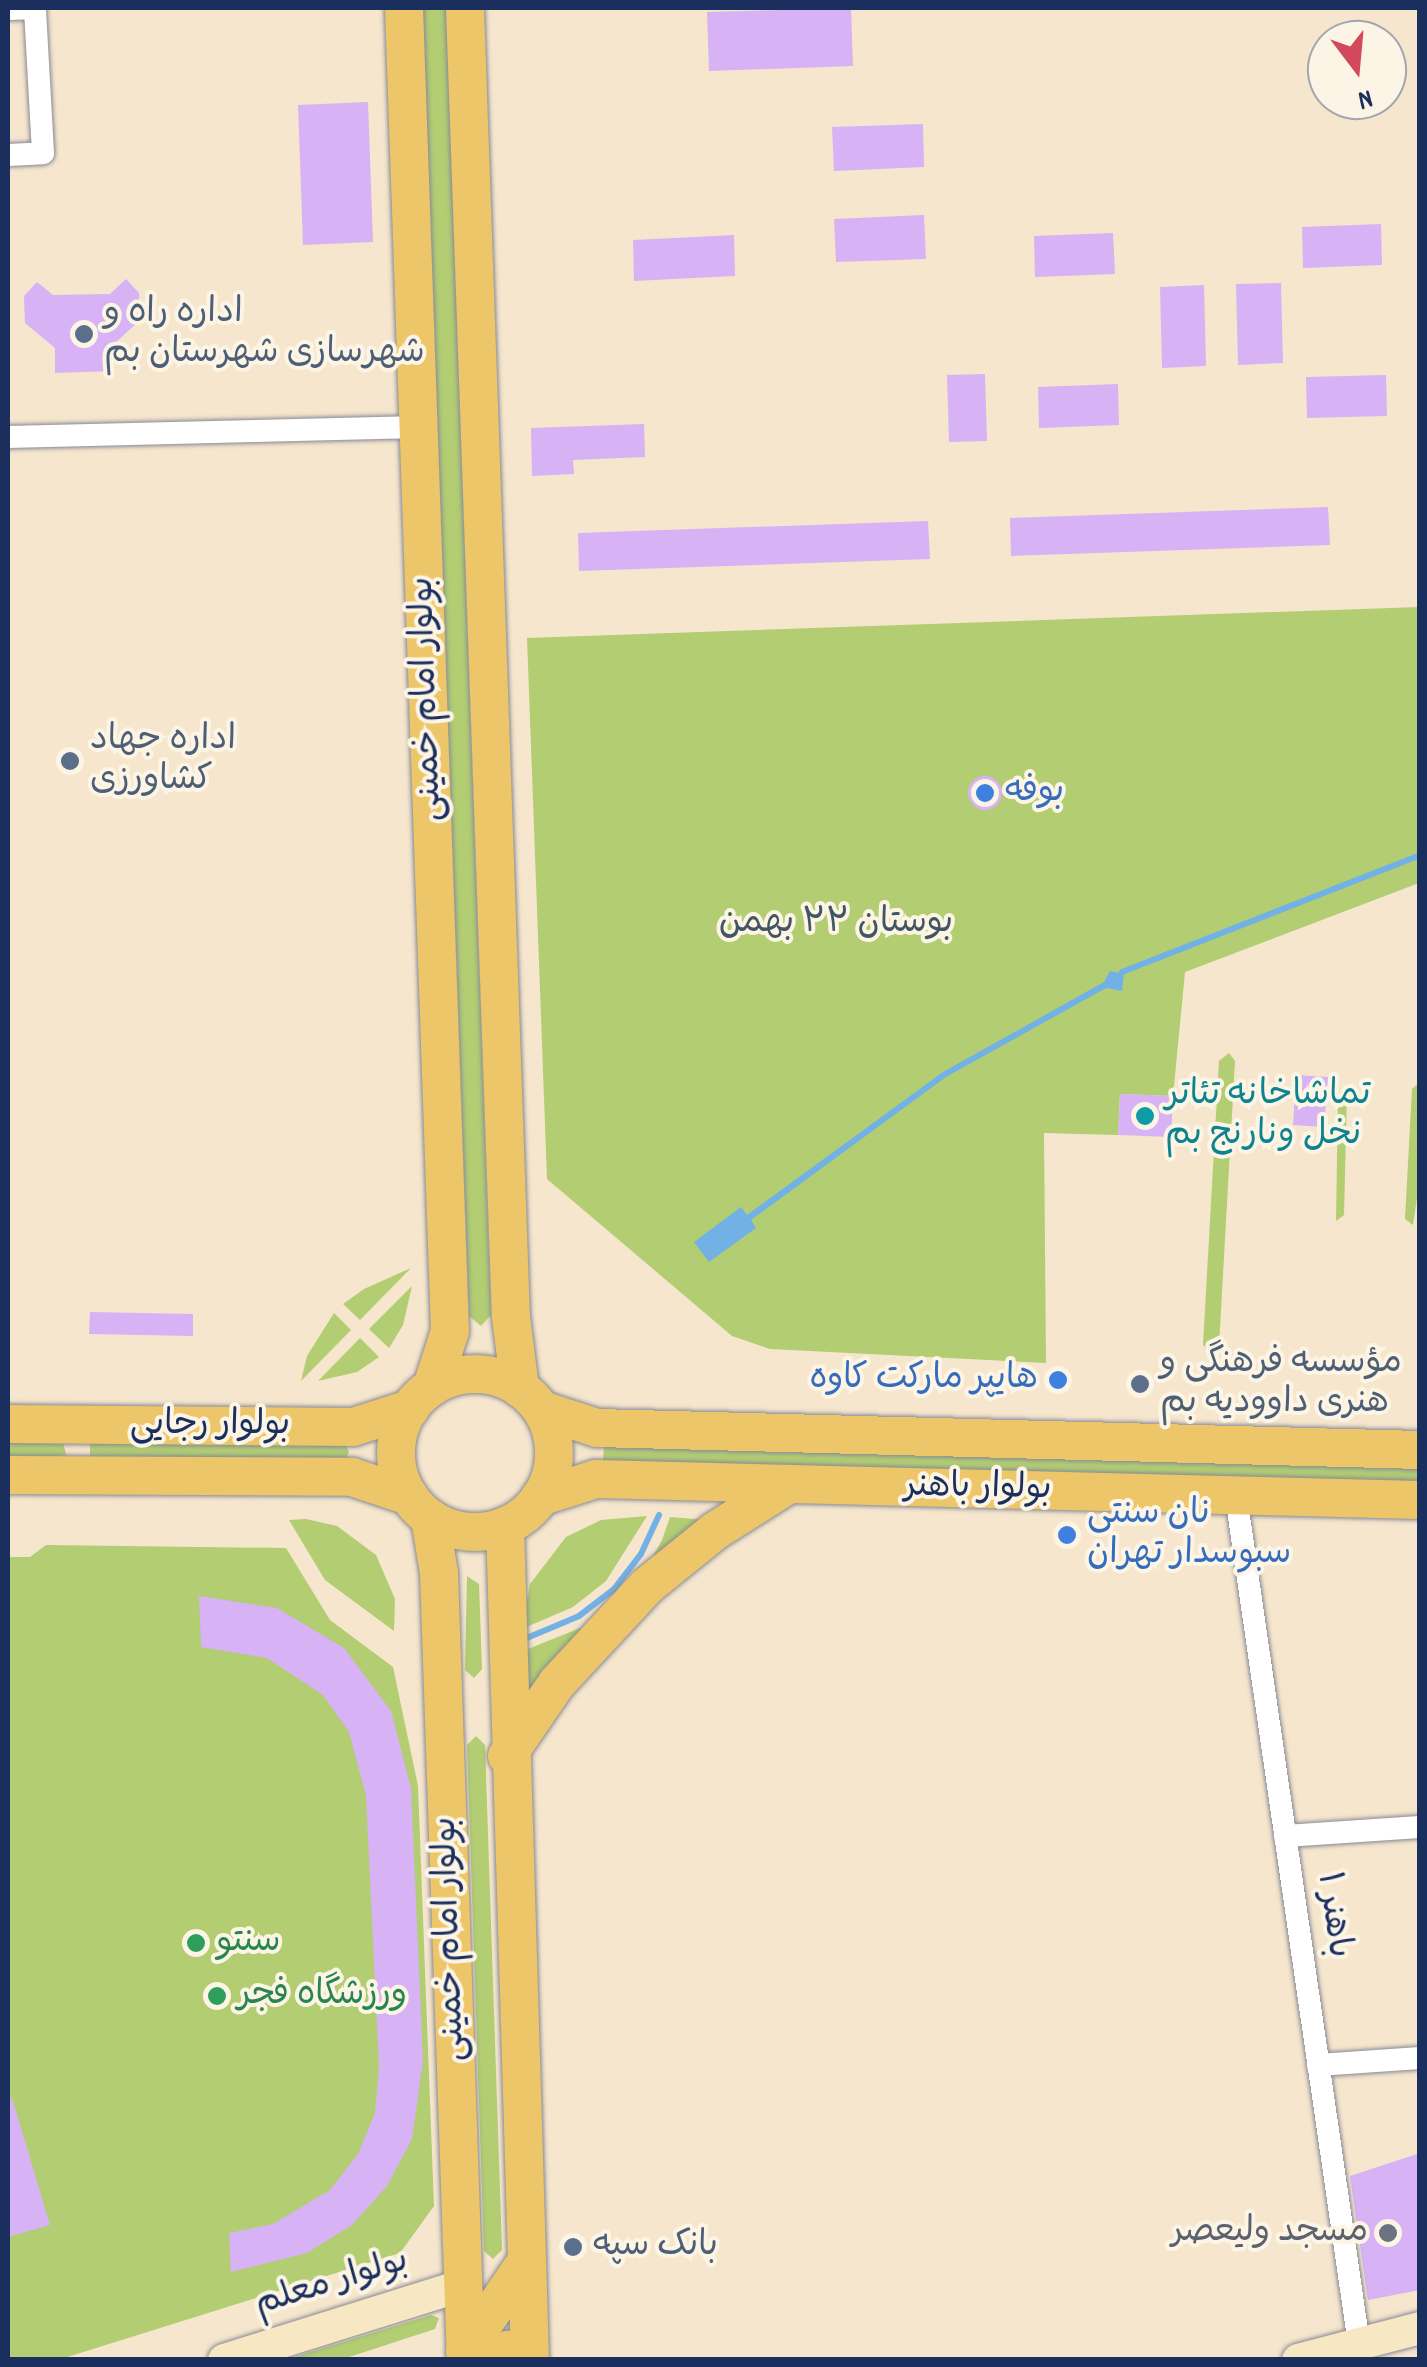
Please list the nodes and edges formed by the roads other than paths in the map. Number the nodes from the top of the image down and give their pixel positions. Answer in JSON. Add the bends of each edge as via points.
{"nodes":[{"id":1,"x":34,"y":8,"type":"edge"},
{"id":2,"x":404,"y":8,"type":"edge"},
{"id":3,"x":465,"y":8,"type":"edge"},
{"id":4,"x":8,"y":9,"type":"edge"},
{"id":5,"x":8,"y":154,"type":"edge"},
{"id":6,"x":419,"y":427,"type":"junction"},
{"id":7,"x":8,"y":437,"type":"edge"},
{"id":8,"x":510,"y":1316,"type":"junction"},
{"id":9,"x":450,"y":1322,"type":"junction"},
{"id":10,"x":421,"y":1398,"type":"junction"},
{"id":11,"x":531,"y":1399,"type":"junction"},
{"id":12,"x":8,"y":1424,"type":"edge"},
{"id":13,"x":56,"y":1424,"type":"junction"},
{"id":14,"x":1420,"y":1450,"type":"edge"},
{"id":15,"x":8,"y":1475,"type":"edge"},
{"id":16,"x":55,"y":1476,"type":"junction"},
{"id":17,"x":789,"y":1484,"type":"junction"},
{"id":18,"x":1236,"y":1496,"type":"junction"},
{"id":19,"x":540,"y":1497,"type":"junction"},
{"id":20,"x":1420,"y":1500,"type":"edge"},
{"id":21,"x":420,"y":1507,"type":"junction"},
{"id":22,"x":505,"y":1526,"type":"junction"},
{"id":23,"x":506,"y":1706,"type":"junction"},
{"id":24,"x":444,"y":1708,"type":"junction"},
{"id":25,"x":507,"y":1756,"type":"junction"},
{"id":26,"x":1420,"y":1827,"type":"edge"},
{"id":27,"x":1285,"y":1836,"type":"junction"},
{"id":28,"x":1420,"y":2058,"type":"edge"},
{"id":29,"x":1318,"y":2065,"type":"junction"},
{"id":30,"x":526,"y":2262,"type":"junction"},
{"id":31,"x":463,"y":2285,"type":"junction"},
{"id":32,"x":489,"y":2316,"type":"junction"},
{"id":33,"x":1420,"y":2328,"type":"edge"},
{"id":34,"x":1358,"y":2344,"type":"junction"},
{"id":35,"x":488,"y":2357,"type":"edge"},
{"id":36,"x":1309,"y":2358,"type":"edge"},
{"id":37,"x":224,"y":2360,"type":"edge"}],
"edges":[{"from":1,"to":4,"type":"street"},
{"from":1,"to":5,"type":"street","via":[[43,152]]},
{"from":2,"to":6,"type":"main road","name":"بولوار امام خمینی"},
{"from":3,"to":8,"type":"main road","name":"بولوار امام خمینی"},
{"from":6,"to":7,"type":"street"},
{"from":6,"to":9,"type":"main road","name":"بولوار امام خمینی"},
{"from":8,"to":9,"type":"main road","via":[[483,1326]]},
{"from":8,"to":11,"type":"main road","name":"بولوار امام خمینی"},
{"from":9,"to":10,"type":"main road","name":"بولوار امام خمینی"},
{"from":10,"to":11,"type":"main road","via":[[476,1374]]},
{"from":10,"to":13,"type":"main road","name":"بولوار رجایی","via":[[352,1426]]},
{"from":10,"to":21,"type":"main road","via":[[396,1452]]},
{"from":11,"to":14,"type":"main road","name":"بولوار باهنر","via":[[598,1428]]},
{"from":11,"to":19,"type":"main road","via":[[554,1454]]},
{"from":12,"to":13,"type":"main road","name":"بولوار رجایی"},
{"from":13,"to":16,"type":"main road","via":[[72,1432],[80,1450],[72,1468]]},
{"from":15,"to":16,"type":"main road","name":"بولوار رجایی"},
{"from":16,"to":21,"type":"main road","name":"بولوار رجایی","via":[[352,1478]]},
{"from":17,"to":18,"type":"main road","name":"بولوار باهنر"},
{"from":17,"to":19,"type":"main road","name":"بولوار باهنر","via":[[596,1479]]},
{"from":17,"to":25,"type":"main road","via":[[715,1531],[615,1617]]},
{"from":18,"to":20,"type":"main road","name":"بولوار باهنر"},
{"from":18,"to":27,"type":"street","name":"باهنر ۱"},
{"from":19,"to":22,"type":"main road"},
{"from":21,"to":22,"type":"main road","via":[[474,1532]]},
{"from":21,"to":24,"type":"main road","name":"بولوار امام خمینی"},
{"from":22,"to":23,"type":"main road","name":"بولوار امام خمینی"},
{"from":23,"to":24,"type":"main road"},
{"from":23,"to":25,"type":"main road","name":"بولوار امام خمینی"},
{"from":24,"to":31,"type":"main road","name":"بولوار امام خمینی"},
{"from":25,"to":30,"type":"main road","name":"بولوار امام خمینی"},
{"from":26,"to":27,"type":"street"},
{"from":27,"to":29,"type":"street","name":"باهنر ۱"},
{"from":28,"to":29,"type":"street"},
{"from":29,"to":34,"type":"street","name":"باهنر ۱"},
{"from":30,"to":32,"type":"main road"},
{"from":30,"to":35,"type":"main road","name":"بولوار امام خمینی"},
{"from":31,"to":32,"type":"main road"},
{"from":31,"to":35,"type":"main road","name":"بولوار امام خمینی"},
{"from":31,"to":37,"type":"main road","name":"بولوار معلم"},
{"from":32,"to":35,"type":"main road"},
{"from":33,"to":34,"type":"main road"},
{"from":34,"to":36,"type":"main road"}]}
